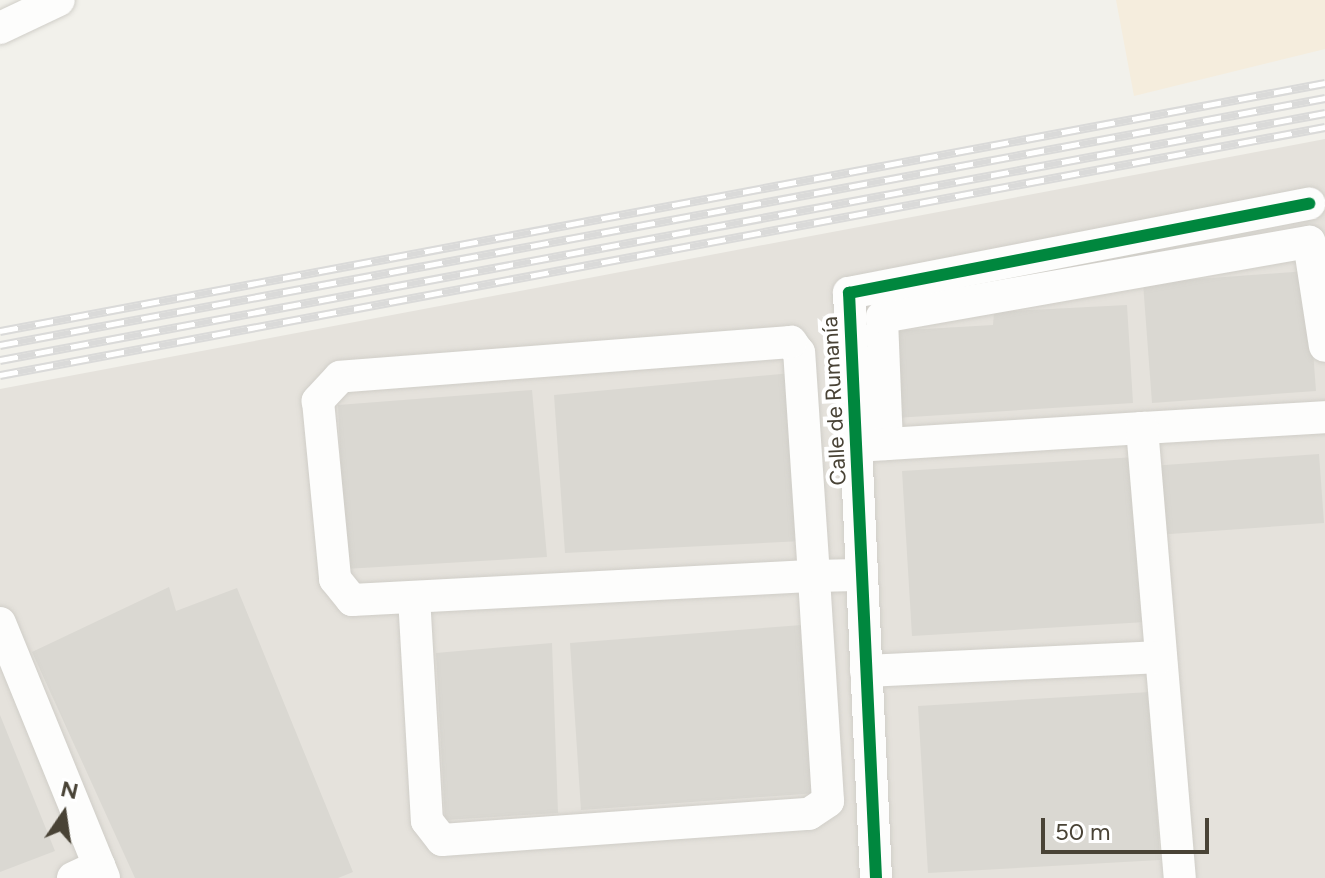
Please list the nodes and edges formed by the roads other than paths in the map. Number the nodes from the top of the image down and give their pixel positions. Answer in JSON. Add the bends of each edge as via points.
{"nodes":[{"id":1,"x":59,"y":0,"type":"edge"},
{"id":2,"x":0,"y":28,"type":"edge"},
{"id":3,"x":1309,"y":204,"type":"dead end"},
{"id":4,"x":1325,"y":346,"type":"edge"},
{"id":5,"x":1325,"y":417,"type":"edge"},
{"id":6,"x":1142,"y":428,"type":"junction"},
{"id":7,"x":872,"y":445,"type":"junction"},
{"id":8,"x":862,"y":575,"type":"junction"},
{"id":9,"x":814,"y":576,"type":"junction"},
{"id":10,"x":414,"y":597,"type":"junction"},
{"id":11,"x":0,"y":623,"type":"edge"},
{"id":12,"x":1161,"y":657,"type":"junction"},
{"id":13,"x":866,"y":671,"type":"junction"},
{"id":14,"x":92,"y":874,"type":"edge"},
{"id":15,"x":876,"y":878,"type":"edge"},
{"id":16,"x":1180,"y":878,"type":"edge"}],
"edges":[{"from":1,"to":2,"type":"street"},
{"from":3,"to":7,"type":"street","name":"Calle de Rumanía","via":[[849,293]]},
{"from":4,"to":7,"type":"street","via":[[1309,242],[882,317]]},
{"from":5,"to":6,"type":"street"},
{"from":6,"to":7,"type":"street"},
{"from":6,"to":12,"type":"street"},
{"from":7,"to":8,"type":"street","name":"Calle de Rumanía"},
{"from":8,"to":9,"type":"street"},
{"from":8,"to":13,"type":"street","name":"Calle de Rumanía"},
{"from":9,"to":10,"type":"street"},
{"from":9,"to":10,"type":"street","via":[[828,801],[809,814],[442,840],[427,821]]},
{"from":9,"to":10,"type":"street","via":[[799,353],[791,342],[340,377],[318,401],[335,579],[352,600]]},
{"from":11,"to":14,"type":"street"},
{"from":12,"to":13,"type":"street"},
{"from":12,"to":16,"type":"street"},
{"from":13,"to":15,"type":"street","name":"Calle de Rumanía"}]}
